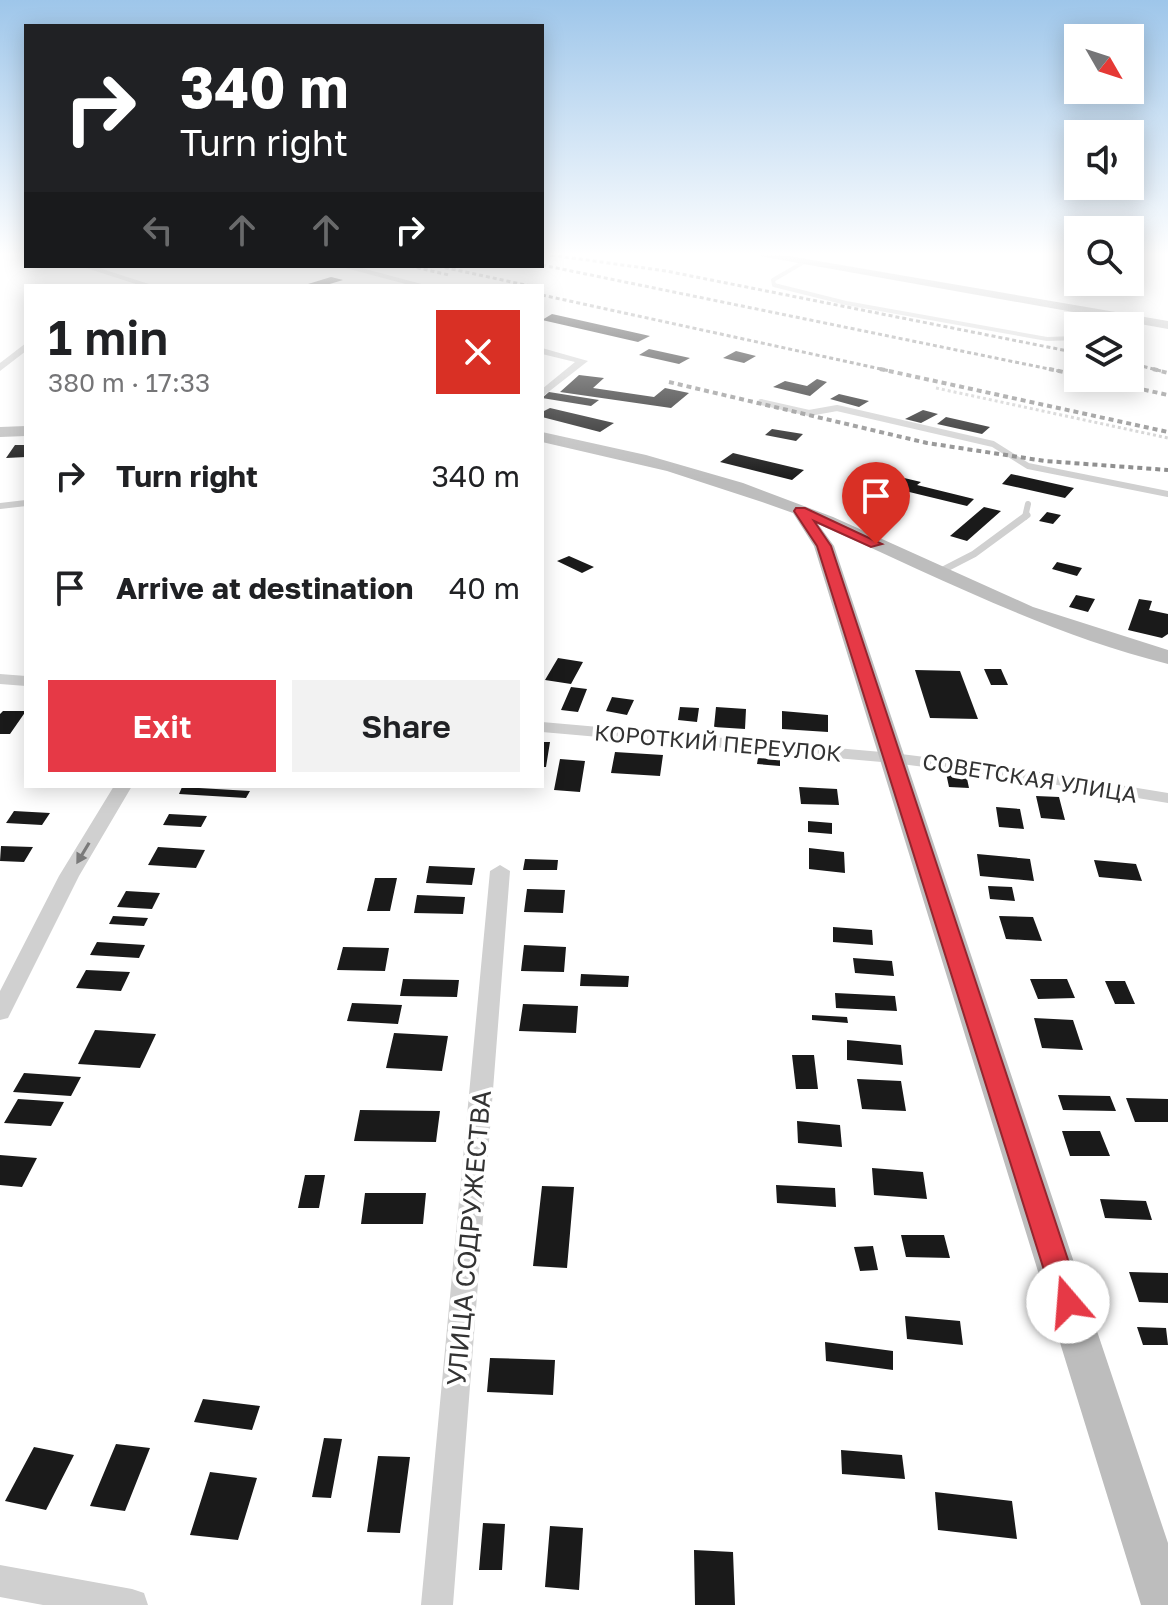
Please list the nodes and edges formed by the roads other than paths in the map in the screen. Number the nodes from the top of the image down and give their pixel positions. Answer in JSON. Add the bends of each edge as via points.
{"nodes":[{"id":1,"x":996,"y":330,"type":"edge"},
{"id":2,"x":1064,"y":338,"type":"edge"},
{"id":3,"x":24,"y":348,"type":"edge"},
{"id":4,"x":544,"y":351,"type":"edge"},
{"id":5,"x":0,"y":368,"type":"edge"},
{"id":6,"x":544,"y":392,"type":"edge"},
{"id":7,"x":761,"y":402,"type":"dead end"},
{"id":8,"x":24,"y":431,"type":"edge"},
{"id":9,"x":0,"y":432,"type":"edge"},
{"id":10,"x":544,"y":437,"type":"edge"},
{"id":11,"x":1168,"y":494,"type":"edge"},
{"id":12,"x":24,"y":503,"type":"edge"},
{"id":13,"x":1028,"y":504,"type":"dead end"},
{"id":14,"x":0,"y":506,"type":"edge"},
{"id":15,"x":800,"y":511,"type":"junction"},
{"id":16,"x":939,"y":572,"type":"junction"},
{"id":17,"x":1167,"y":656,"type":"edge"},
{"id":18,"x":0,"y":679,"type":"edge"},
{"id":19,"x":24,"y":681,"type":"edge"},
{"id":20,"x":544,"y":727,"type":"edge"},
{"id":21,"x":893,"y":758,"type":"junction"},
{"id":22,"x":122,"y":788,"type":"edge"},
{"id":23,"x":1168,"y":798,"type":"edge"},
{"id":24,"x":500,"y":871,"type":"dead end"},
{"id":25,"x":0,"y":1012,"type":"edge"},
{"id":26,"x":0,"y":1581,"type":"edge"},
{"id":27,"x":132,"y":1605,"type":"edge"},
{"id":28,"x":437,"y":1605,"type":"edge"},
{"id":29,"x":1165,"y":1605,"type":"edge"}],
"edges":[{"from":1,"to":2,"type":"lane"},
{"from":3,"to":5,"type":"street"},
{"from":4,"to":6,"type":"street","via":[[583,361]]},
{"from":7,"to":11,"type":"lane","via":[[809,413],[851,411],[993,444],[1028,466]]},
{"from":8,"to":9,"type":"street"},
{"from":10,"to":15,"type":"street","via":[[652,461]]},
{"from":12,"to":14,"type":"lane"},
{"from":13,"to":16,"type":"lane","via":[[1027,515],[992,543]]},
{"from":15,"to":16,"type":"street"},
{"from":15,"to":21,"type":"street","via":[[824,546]]},
{"from":16,"to":17,"type":"street","via":[[1065,626]]},
{"from":18,"to":19,"type":"street"},
{"from":20,"to":21,"type":"street","name":"КОРОТКИЙ ПЕРЕУЛОК"},
{"from":21,"to":23,"type":"street","name":"СОВЕТСКАЯ УЛИЦА"},
{"from":21,"to":29,"type":"street"},
{"from":22,"to":25,"type":"street","one_way":true,"via":[[69,876]]},
{"from":24,"to":28,"type":"street","name":"УЛИЦА СОДРУЖЕСТВА"},
{"from":26,"to":27,"type":"street"}]}
